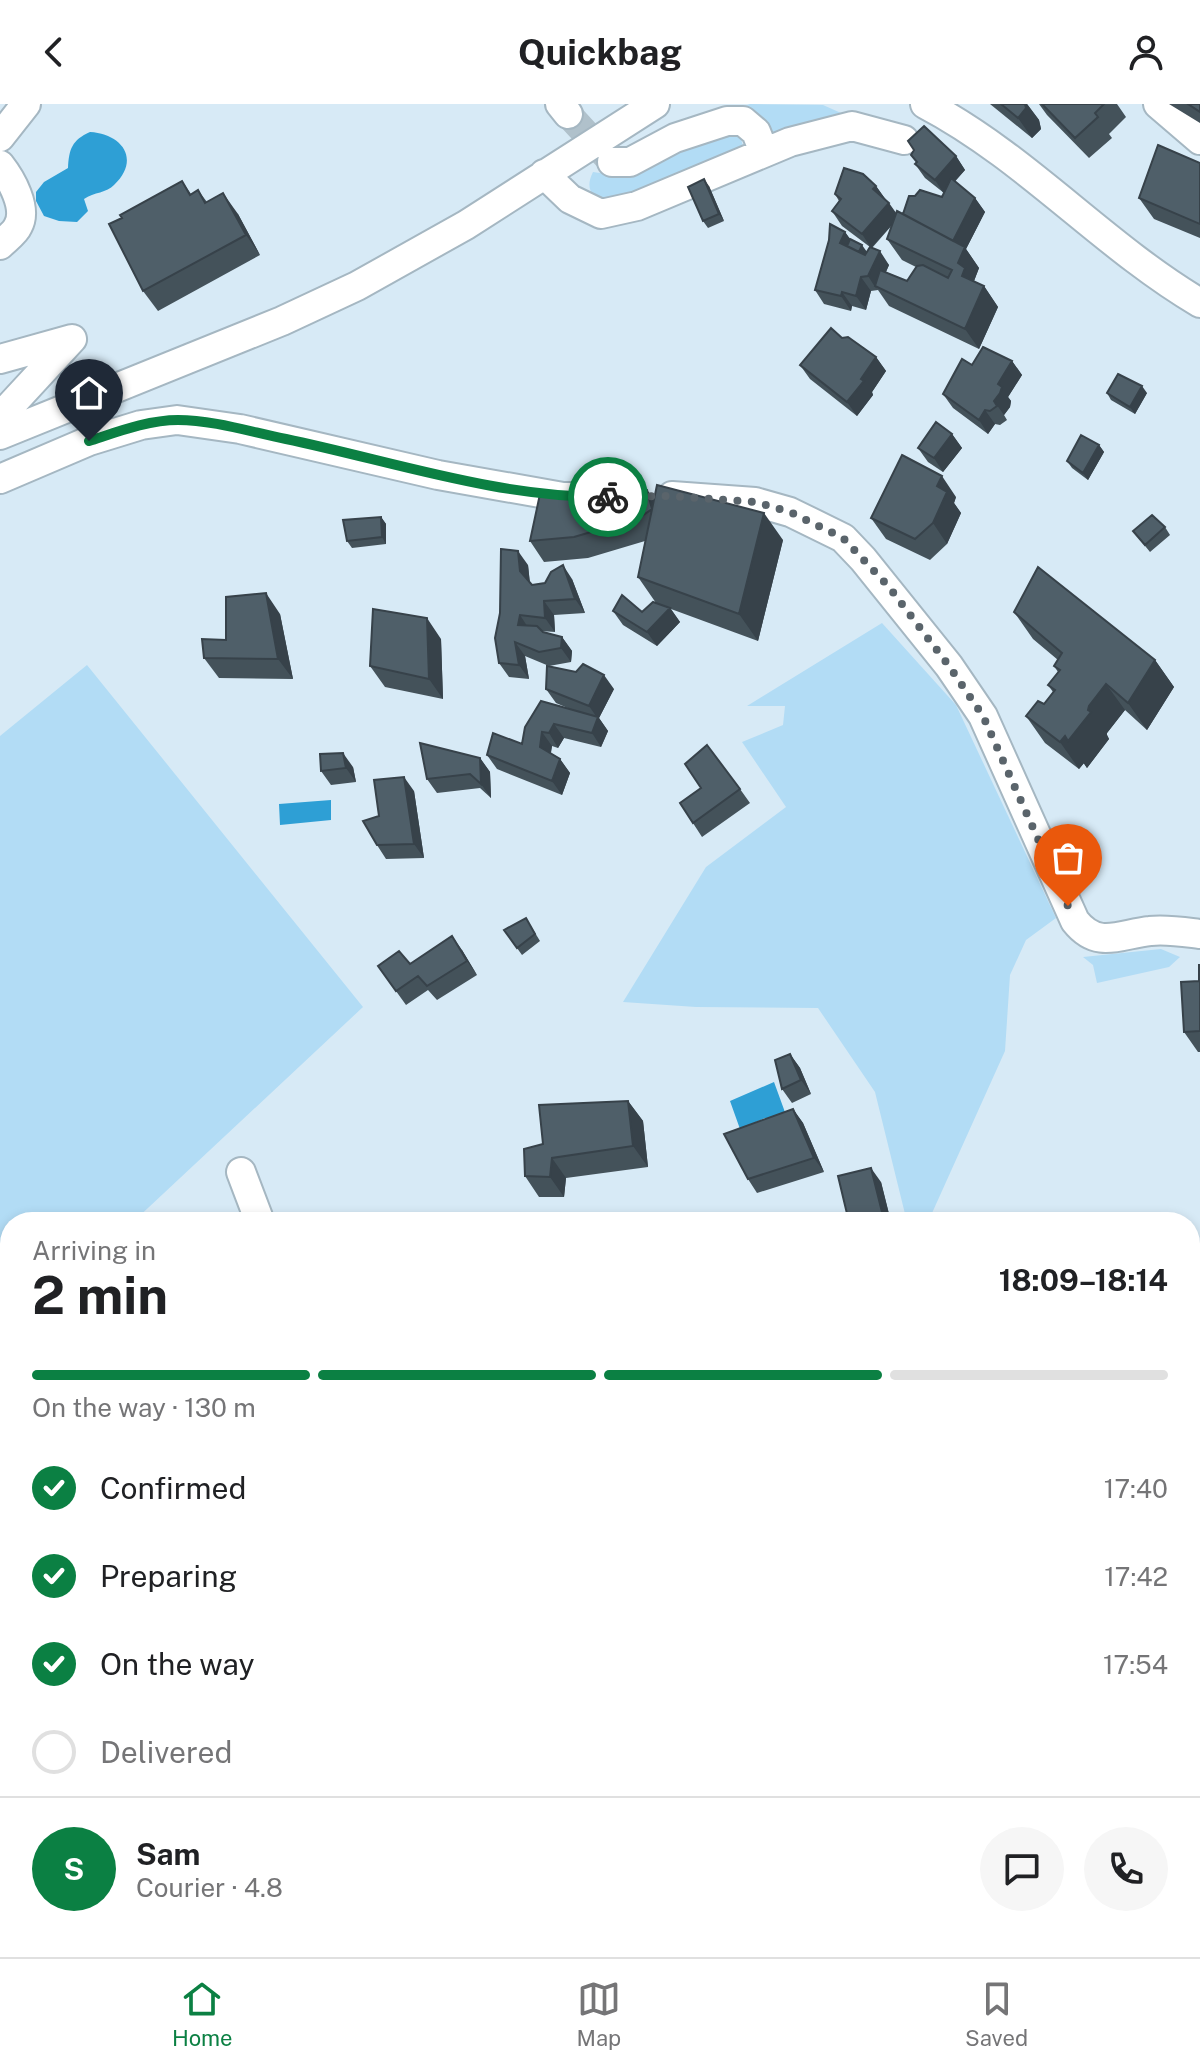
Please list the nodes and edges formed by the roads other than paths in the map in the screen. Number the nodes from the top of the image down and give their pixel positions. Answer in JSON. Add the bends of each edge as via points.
{"nodes":[{"id":1,"x":26,"y":104,"type":"edge"},
{"id":2,"x":655,"y":104,"type":"edge"},
{"id":3,"x":925,"y":104,"type":"edge"},
{"id":4,"x":1158,"y":104,"type":"edge"},
{"id":5,"x":0,"y":137,"type":"edge"},
{"id":6,"x":904,"y":140,"type":"dead end"},
{"id":7,"x":1200,"y":140,"type":"edge"},
{"id":8,"x":764,"y":152,"type":"junction"},
{"id":9,"x":612,"y":162,"type":"dead end"},
{"id":10,"x":1,"y":166,"type":"edge"},
{"id":11,"x":544,"y":174,"type":"junction"},
{"id":12,"x":0,"y":245,"type":"edge"},
{"id":13,"x":1200,"y":303,"type":"edge"},
{"id":14,"x":0,"y":359,"type":"edge"},
{"id":15,"x":0,"y":417,"type":"edge"},
{"id":16,"x":0,"y":435,"type":"edge"},
{"id":17,"x":0,"y":479,"type":"edge"},
{"id":18,"x":639,"y":496,"type":"edge"},
{"id":19,"x":609,"y":497,"type":"edge"},
{"id":20,"x":1200,"y":934,"type":"edge"},
{"id":21,"x":241,"y":1172,"type":"dead end"},
{"id":22,"x":256,"y":1212,"type":"edge"}],
"edges":[{"from":1,"to":5,"type":"street"},
{"from":2,"to":11,"type":"street"},
{"from":3,"to":13,"type":"street","via":[[994,146]]},
{"from":4,"to":7,"type":"street"},
{"from":6,"to":8,"type":"street","via":[[852,126]]},
{"from":8,"to":9,"type":"street","via":[[756,132],[743,121],[727,121],[675,138],[630,162]]},
{"from":8,"to":11,"type":"street","via":[[637,206],[601,214],[570,199]]},
{"from":10,"to":12,"type":"street","via":[[22,211],[18,226]]},
{"from":11,"to":16,"type":"street","via":[[357,286]]},
{"from":14,"to":15,"type":"street","via":[[72,339]]},
{"from":17,"to":19,"type":"street","via":[[89,441],[177,420],[240,429],[438,475],[563,497]]},
{"from":18,"to":20,"type":"street","via":[[755,502],[843,538],[889,587],[983,716],[1083,932],[1100,939],[1151,931]]},
{"from":21,"to":22,"type":"street"}]}
